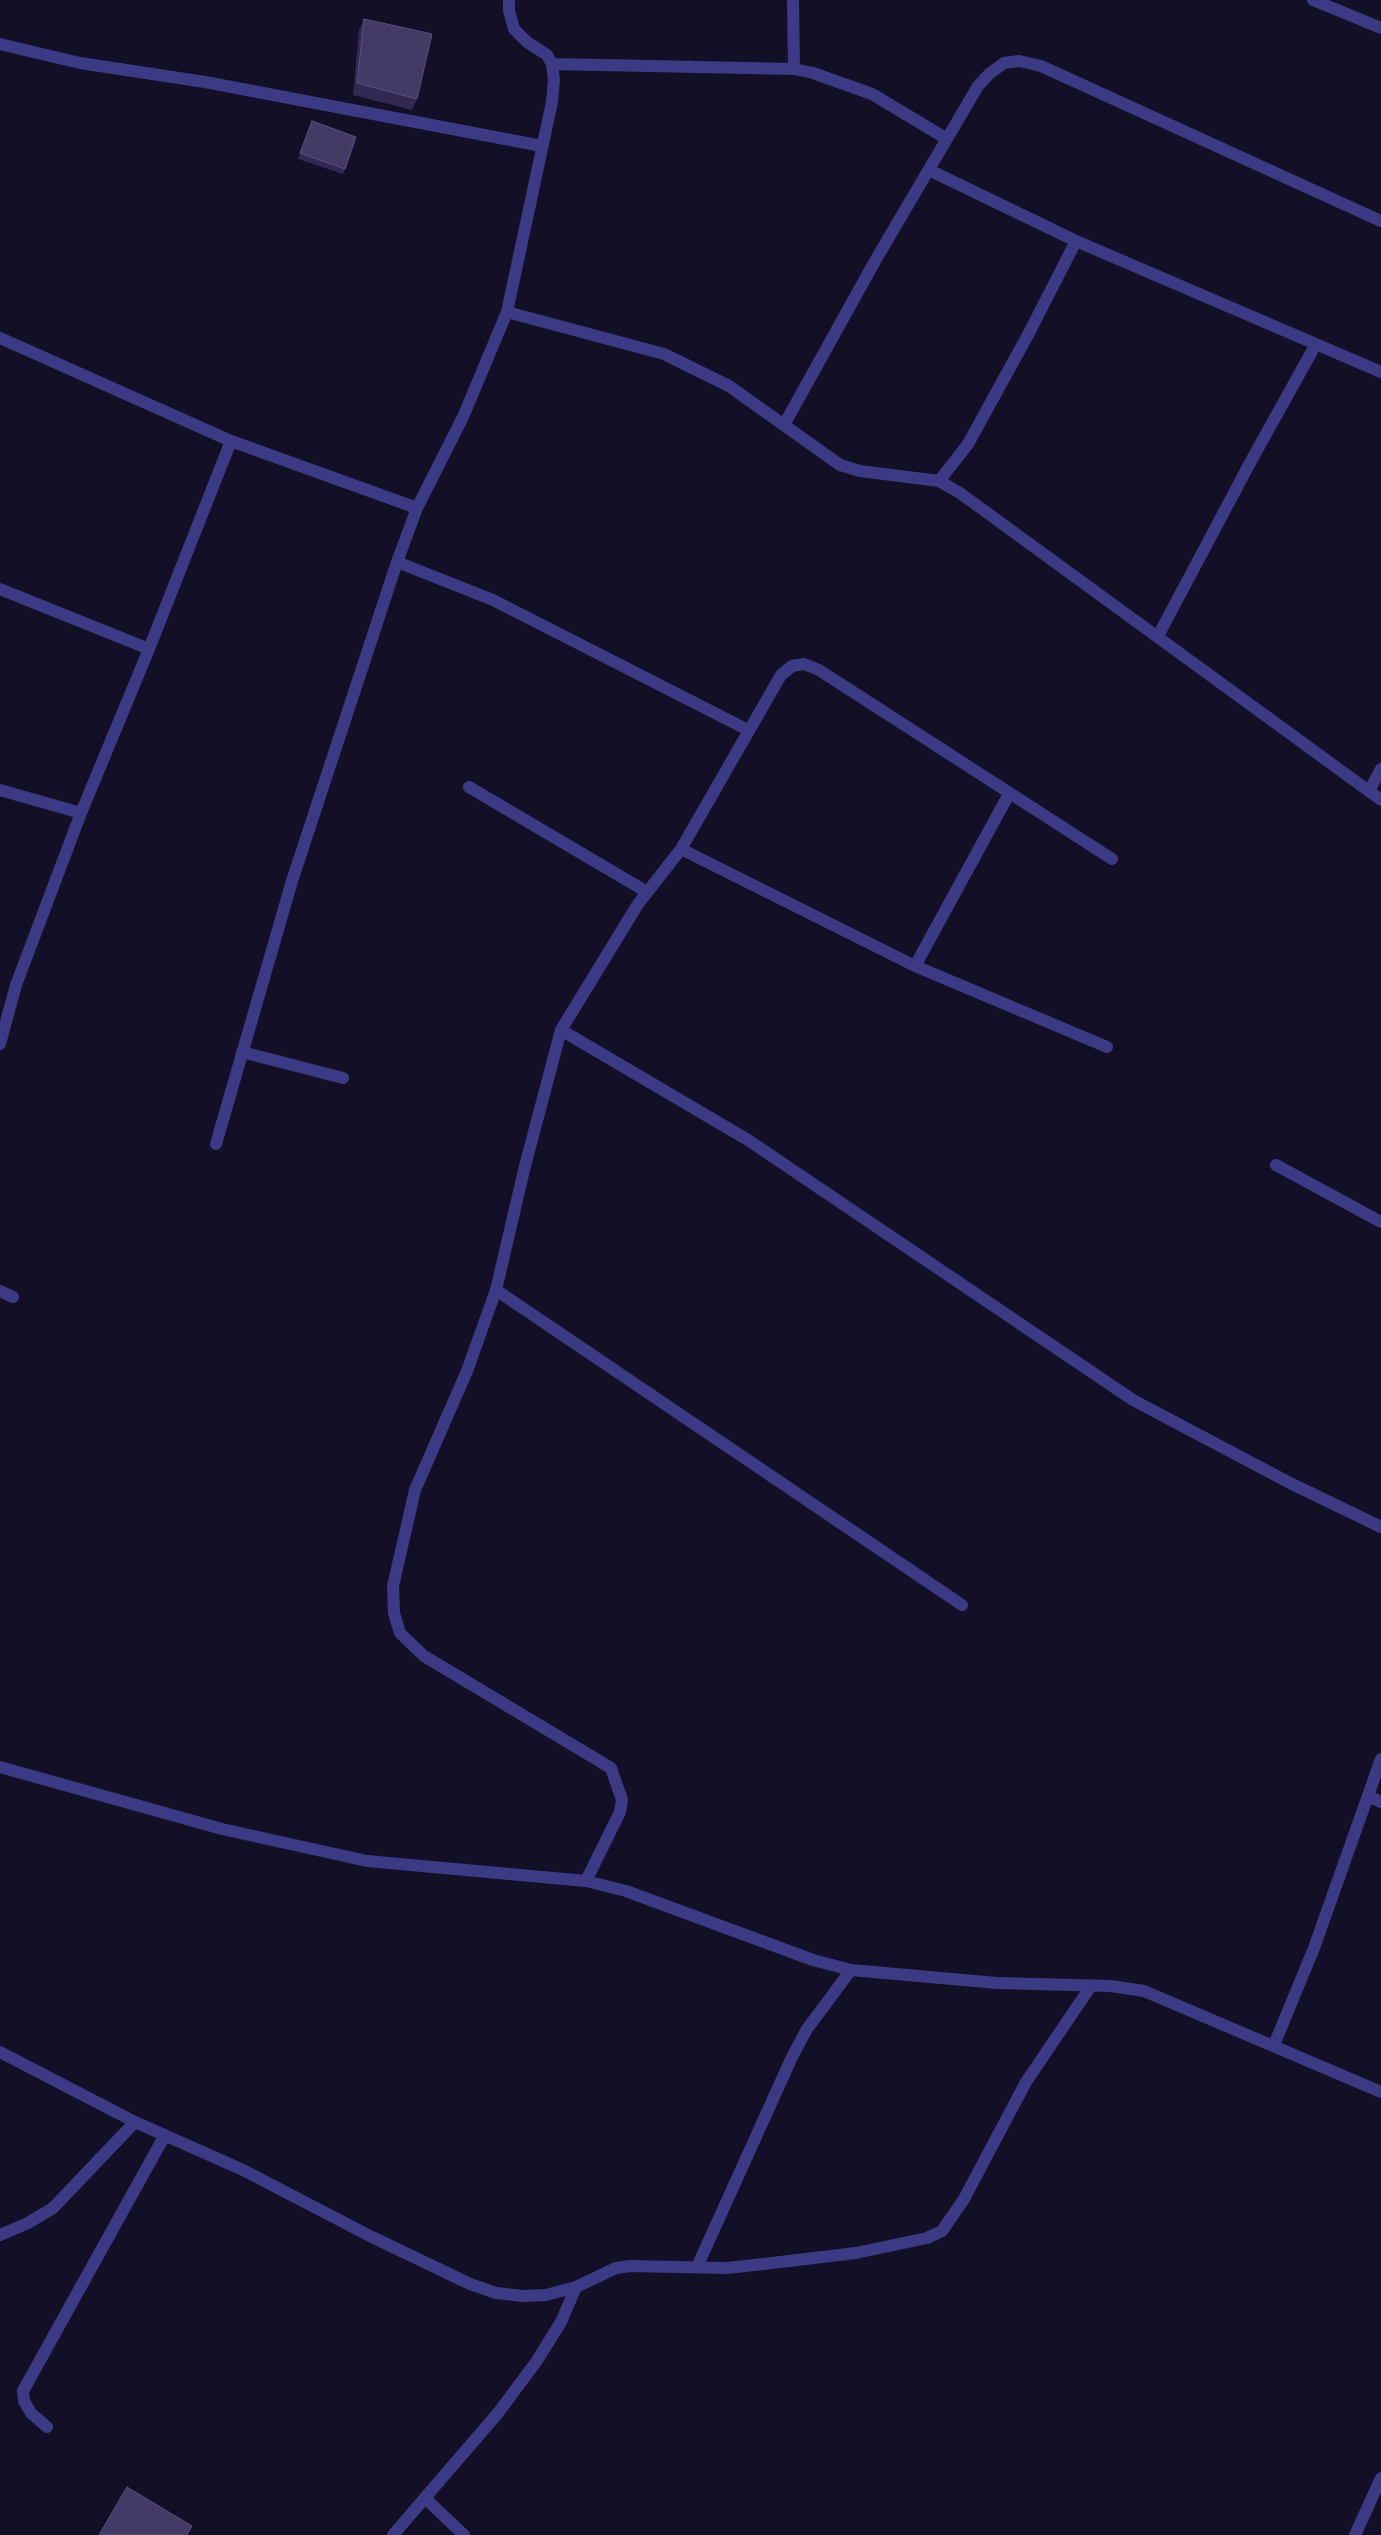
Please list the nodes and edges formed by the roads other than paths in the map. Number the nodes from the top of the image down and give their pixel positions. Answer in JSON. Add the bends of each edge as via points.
{"nodes":[{"id":1,"x":510,"y":0,"type":"edge"},
{"id":2,"x":794,"y":0,"type":"edge"},
{"id":3,"x":1313,"y":0,"type":"edge"},
{"id":4,"x":1381,"y":28,"type":"edge"},
{"id":5,"x":0,"y":44,"type":"edge"},
{"id":6,"x":552,"y":64,"type":"junction"},
{"id":7,"x":794,"y":69,"type":"junction"},
{"id":8,"x":947,"y":139,"type":"junction"},
{"id":9,"x":542,"y":146,"type":"junction"},
{"id":10,"x":929,"y":170,"type":"junction"},
{"id":11,"x":1381,"y":221,"type":"edge"},
{"id":12,"x":1076,"y":241,"type":"junction"},
{"id":13,"x":507,"y":312,"type":"junction"},
{"id":14,"x":0,"y":338,"type":"edge"},
{"id":15,"x":1316,"y":344,"type":"junction"},
{"id":16,"x":1381,"y":372,"type":"edge"},
{"id":17,"x":784,"y":425,"type":"junction"},
{"id":18,"x":231,"y":441,"type":"junction"},
{"id":19,"x":939,"y":480,"type":"junction"},
{"id":20,"x":417,"y":508,"type":"junction"},
{"id":21,"x":397,"y":562,"type":"junction"},
{"id":22,"x":0,"y":589,"type":"edge"},
{"id":23,"x":1158,"y":636,"type":"junction"},
{"id":24,"x":149,"y":649,"type":"junction"},
{"id":25,"x":748,"y":730,"type":"junction"},
{"id":26,"x":1381,"y":769,"type":"edge"},
{"id":27,"x":469,"y":787,"type":"dead end"},
{"id":28,"x":0,"y":790,"type":"edge"},
{"id":29,"x":1369,"y":791,"type":"junction"},
{"id":30,"x":1009,"y":794,"type":"junction"},
{"id":31,"x":1381,"y":800,"type":"edge"},
{"id":32,"x":81,"y":813,"type":"junction"},
{"id":33,"x":681,"y":849,"type":"junction"},
{"id":34,"x":1112,"y":859,"type":"dead end"},
{"id":35,"x":646,"y":892,"type":"junction"},
{"id":36,"x":915,"y":966,"type":"junction"},
{"id":37,"x":561,"y":1030,"type":"junction"},
{"id":38,"x":0,"y":1044,"type":"edge"},
{"id":39,"x":1107,"y":1047,"type":"dead end"},
{"id":40,"x":242,"y":1052,"type":"junction"},
{"id":41,"x":343,"y":1078,"type":"dead end"},
{"id":42,"x":216,"y":1144,"type":"dead end"},
{"id":43,"x":1276,"y":1165,"type":"dead end"},
{"id":44,"x":1381,"y":1222,"type":"edge"},
{"id":45,"x":496,"y":1290,"type":"junction"},
{"id":46,"x":0,"y":1291,"type":"edge"},
{"id":47,"x":13,"y":1297,"type":"dead end"},
{"id":48,"x":1381,"y":1527,"type":"edge"},
{"id":49,"x":962,"y":1605,"type":"dead end"},
{"id":50,"x":1381,"y":1759,"type":"edge"},
{"id":51,"x":0,"y":1767,"type":"edge"},
{"id":52,"x":1368,"y":1796,"type":"junction"},
{"id":53,"x":1381,"y":1802,"type":"edge"},
{"id":54,"x":586,"y":1881,"type":"junction"},
{"id":55,"x":851,"y":1970,"type":"junction"},
{"id":56,"x":1091,"y":1986,"type":"junction"},
{"id":57,"x":1274,"y":2045,"type":"junction"},
{"id":58,"x":0,"y":2052,"type":"edge"},
{"id":59,"x":1381,"y":2092,"type":"edge"},
{"id":60,"x":135,"y":2122,"type":"junction"},
{"id":61,"x":165,"y":2135,"type":"junction"},
{"id":62,"x":0,"y":2235,"type":"edge"},
{"id":63,"x":697,"y":2267,"type":"junction"},
{"id":64,"x":576,"y":2287,"type":"junction"},
{"id":65,"x":47,"y":2428,"type":"dead end"},
{"id":66,"x":1381,"y":2478,"type":"edge"},
{"id":67,"x":425,"y":2498,"type":"junction"},
{"id":68,"x":393,"y":2535,"type":"edge"},
{"id":69,"x":464,"y":2535,"type":"edge"},
{"id":70,"x":1355,"y":2535,"type":"edge"}],
"edges":[{"from":1,"to":6,"type":"street","via":[[514,29],[527,42],[547,54]]},
{"from":2,"to":7,"type":"street"},
{"from":3,"to":4,"type":"street"},
{"from":5,"to":9,"type":"street","via":[[80,63],[205,82]]},
{"from":6,"to":7,"type":"street"},
{"from":6,"to":9,"type":"street","via":[[552,102]]},
{"from":7,"to":8,"type":"street","via":[[872,94]]},
{"from":8,"to":10,"type":"street"},
{"from":8,"to":11,"type":"street","via":[[978,86],[989,74],[1004,63],[1019,61],[1042,66]]},
{"from":9,"to":13,"type":"street"},
{"from":10,"to":12,"type":"street"},
{"from":10,"to":17,"type":"street"},
{"from":12,"to":15,"type":"street"},
{"from":12,"to":19,"type":"street","via":[[968,444]]},
{"from":13,"to":17,"type":"street","via":[[664,354],[729,386]]},
{"from":13,"to":20,"type":"street","via":[[463,416]]},
{"from":14,"to":18,"type":"street"},
{"from":15,"to":16,"type":"street"},
{"from":15,"to":23,"type":"street"},
{"from":17,"to":19,"type":"street","via":[[840,465],[860,471]]},
{"from":18,"to":20,"type":"street"},
{"from":18,"to":24,"type":"street"},
{"from":19,"to":23,"type":"street"},
{"from":20,"to":21,"type":"street"},
{"from":21,"to":25,"type":"street","via":[[494,600]]},
{"from":21,"to":40,"type":"street","via":[[292,881]]},
{"from":22,"to":24,"type":"street"},
{"from":23,"to":29,"type":"street"},
{"from":24,"to":32,"type":"street"},
{"from":25,"to":30,"type":"street","via":[[781,675],[792,666],[804,664],[819,670]]},
{"from":25,"to":33,"type":"street"},
{"from":26,"to":29,"type":"street"},
{"from":27,"to":35,"type":"street"},
{"from":28,"to":32,"type":"street"},
{"from":29,"to":31,"type":"street"},
{"from":30,"to":34,"type":"street"},
{"from":30,"to":36,"type":"street"},
{"from":32,"to":38,"type":"street","via":[[16,986]]},
{"from":33,"to":35,"type":"street"},
{"from":33,"to":36,"type":"street"},
{"from":35,"to":37,"type":"street"},
{"from":36,"to":39,"type":"street"},
{"from":37,"to":45,"type":"street"},
{"from":37,"to":48,"type":"street","via":[[748,1140],[1133,1400]]},
{"from":40,"to":41,"type":"street"},
{"from":40,"to":42,"type":"street"},
{"from":43,"to":44,"type":"street"},
{"from":45,"to":49,"type":"street"},
{"from":45,"to":54,"type":"street","via":[[467,1371],[415,1490],[393,1586],[394,1613],[400,1633],[424,1656],[611,1768],[622,1800],[620,1812]]},
{"from":46,"to":47,"type":"street"},
{"from":50,"to":52,"type":"street"},
{"from":51,"to":54,"type":"street","via":[[222,1829],[367,1861]]},
{"from":52,"to":53,"type":"street"},
{"from":52,"to":57,"type":"street","via":[[1314,1948]]},
{"from":54,"to":55,"type":"street","via":[[626,1891],[813,1960]]},
{"from":55,"to":56,"type":"street","via":[[997,1983]]},
{"from":55,"to":63,"type":"street","via":[[807,2029],[792,2057]]},
{"from":56,"to":57,"type":"street","via":[[1144,1991]]},
{"from":56,"to":63,"type":"street","via":[[1026,2082],[964,2199],[942,2231],[927,2238],[856,2253],[727,2268]]},
{"from":57,"to":59,"type":"street"},
{"from":58,"to":60,"type":"street"},
{"from":60,"to":61,"type":"street"},
{"from":60,"to":62,"type":"street","via":[[53,2208]]},
{"from":61,"to":64,"type":"street","via":[[243,2170],[470,2284],[496,2293],[523,2296],[546,2296]]},
{"from":61,"to":65,"type":"street","via":[[23,2391],[31,2413]]},
{"from":63,"to":64,"type":"street","via":[[616,2268]]},
{"from":64,"to":67,"type":"street","via":[[561,2322],[536,2362],[498,2413]]},
{"from":66,"to":70,"type":"street"},
{"from":67,"to":68,"type":"street"},
{"from":67,"to":69,"type":"street"}]}
